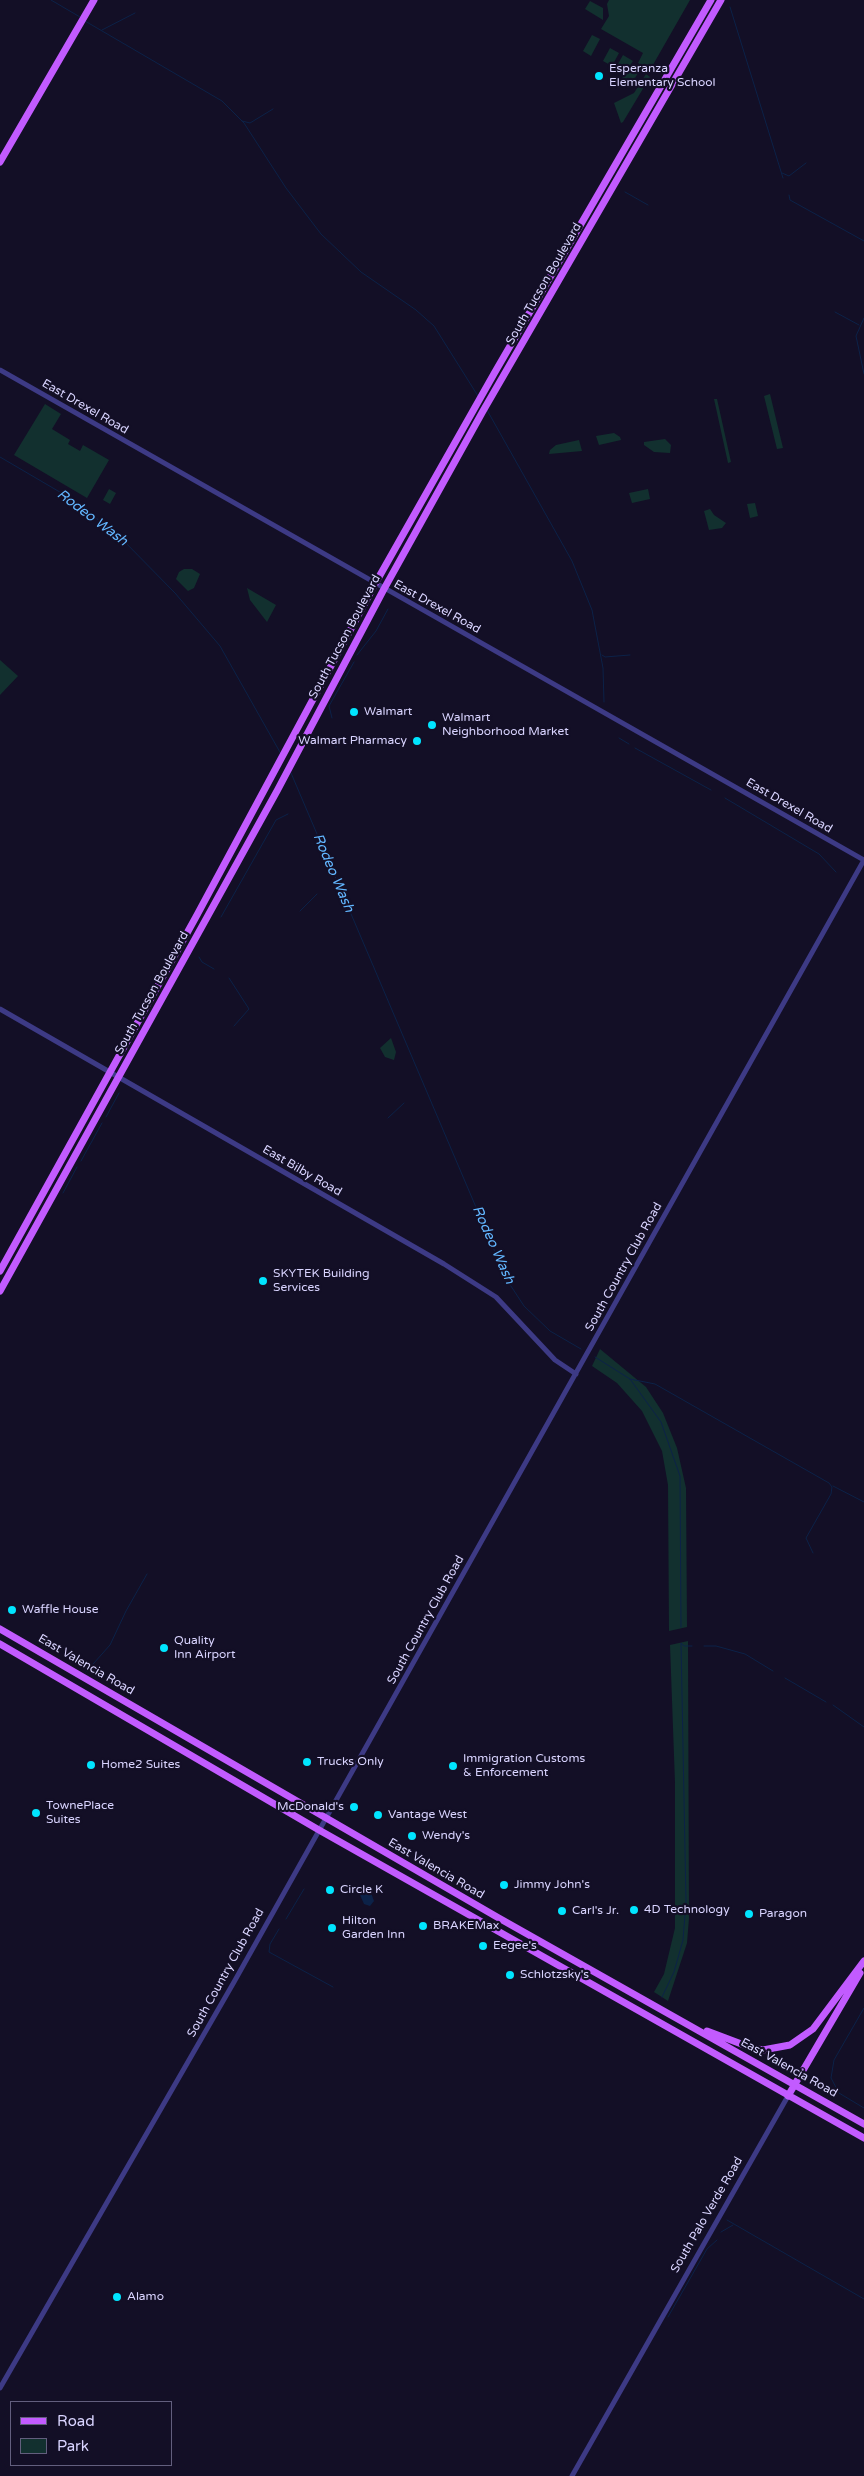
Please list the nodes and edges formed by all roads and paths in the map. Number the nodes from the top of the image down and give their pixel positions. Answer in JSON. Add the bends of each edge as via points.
{"nodes":[{"id":1,"x":94,"y":0,"type":"edge"},
{"id":2,"x":711,"y":0,"type":"edge"},
{"id":3,"x":721,"y":0,"type":"edge"},
{"id":4,"x":0,"y":162,"type":"edge"},
{"id":5,"x":0,"y":370,"type":"edge"},
{"id":6,"x":375,"y":584,"type":"junction"},
{"id":7,"x":384,"y":589,"type":"junction"},
{"id":8,"x":864,"y":860,"type":"edge"},
{"id":9,"x":0,"y":1009,"type":"edge"},
{"id":10,"x":110,"y":1073,"type":"junction"},
{"id":11,"x":118,"y":1077,"type":"junction"},
{"id":12,"x":0,"y":1271,"type":"edge"},
{"id":13,"x":0,"y":1291,"type":"edge"},
{"id":14,"x":576,"y":1374,"type":"junction"},
{"id":15,"x":0,"y":1629,"type":"edge"},
{"id":16,"x":0,"y":1644,"type":"edge"},
{"id":17,"x":105,"y":1689,"type":"junction"},
{"id":18,"x":98,"y":1701,"type":"junction"},
{"id":19,"x":207,"y":1749,"type":"junction"},
{"id":20,"x":200,"y":1760,"type":"junction"},
{"id":21,"x":326,"y":1818,"type":"junction"},
{"id":22,"x":319,"y":1830,"type":"junction"},
{"id":23,"x":558,"y":1952,"type":"junction"},
{"id":24,"x":552,"y":1962,"type":"junction"},
{"id":25,"x":864,"y":1962,"type":"edge"},
{"id":26,"x":864,"y":1966,"type":"edge"},
{"id":27,"x":674,"y":2017,"type":"junction"},
{"id":28,"x":795,"y":2085,"type":"junction"},
{"id":29,"x":788,"y":2096,"type":"junction"},
{"id":30,"x":864,"y":2124,"type":"edge"},
{"id":31,"x":864,"y":2138,"type":"edge"},
{"id":32,"x":0,"y":2388,"type":"edge"},
{"id":33,"x":572,"y":2476,"type":"edge"}],
"edges":[{"from":1,"to":4,"type":"main road"},
{"from":2,"to":6,"type":"main road","name":"South Tucson Boulevard","via":[[482,393]]},
{"from":3,"to":7,"type":"main road","name":"South Tucson Boulevard","via":[[488,402]]},
{"from":5,"to":6,"type":"street","name":"East Drexel Road"},
{"from":6,"to":7,"type":"street","name":"East Drexel Road"},
{"from":6,"to":10,"type":"main road","name":"South Tucson Boulevard"},
{"from":7,"to":8,"type":"street","name":"East Drexel Road"},
{"from":7,"to":11,"type":"main road","name":"South Tucson Boulevard","via":[[287,773]]},
{"from":8,"to":14,"type":"street","name":"South Country Club Road"},
{"from":9,"to":10,"type":"street","name":"East Bilby Road"},
{"from":10,"to":11,"type":"street","name":"East Bilby Road"},
{"from":10,"to":12,"type":"main road","name":"South Tucson Boulevard"},
{"from":11,"to":13,"type":"main road","name":"South Tucson Boulevard"},
{"from":11,"to":14,"type":"street","name":"East Bilby Road","via":[[496,1297],[555,1360]]},
{"from":14,"to":21,"type":"street","name":"South Country Club Road"},
{"from":15,"to":17,"type":"main road","name":"East Valencia Road"},
{"from":16,"to":18,"type":"main road","name":"East Valencia Road"},
{"from":17,"to":18,"type":"main road"},
{"from":17,"to":19,"type":"main road","name":"East Valencia Road"},
{"from":18,"to":20,"type":"main road","name":"East Valencia Road"},
{"from":19,"to":20,"type":"main road"},
{"from":19,"to":21,"type":"main road","name":"East Valencia Road"},
{"from":20,"to":22,"type":"main road","name":"East Valencia Road"},
{"from":21,"to":22,"type":"street","name":"South Country Club Road"},
{"from":21,"to":23,"type":"main road","name":"East Valencia Road"},
{"from":22,"to":24,"type":"main road","name":"East Valencia Road"},
{"from":22,"to":32,"type":"street","name":"South Country Club Road"},
{"from":23,"to":24,"type":"main road"},
{"from":23,"to":27,"type":"main road","name":"East Valencia Road"},
{"from":24,"to":29,"type":"main road","name":"East Valencia Road"},
{"from":25,"to":27,"type":"main road","via":[[813,2029],[790,2045],[775,2049],[752,2048]]},
{"from":26,"to":28,"type":"main road","name":"South Palo Verde Road"},
{"from":27,"to":28,"type":"main road","name":"East Valencia Road"},
{"from":28,"to":29,"type":"main road","name":"South Palo Verde Road"},
{"from":28,"to":30,"type":"main road","name":"East Valencia Road"},
{"from":29,"to":31,"type":"main road","name":"East Valencia Road"},
{"from":29,"to":33,"type":"street","name":"South Palo Verde Road"}]}
